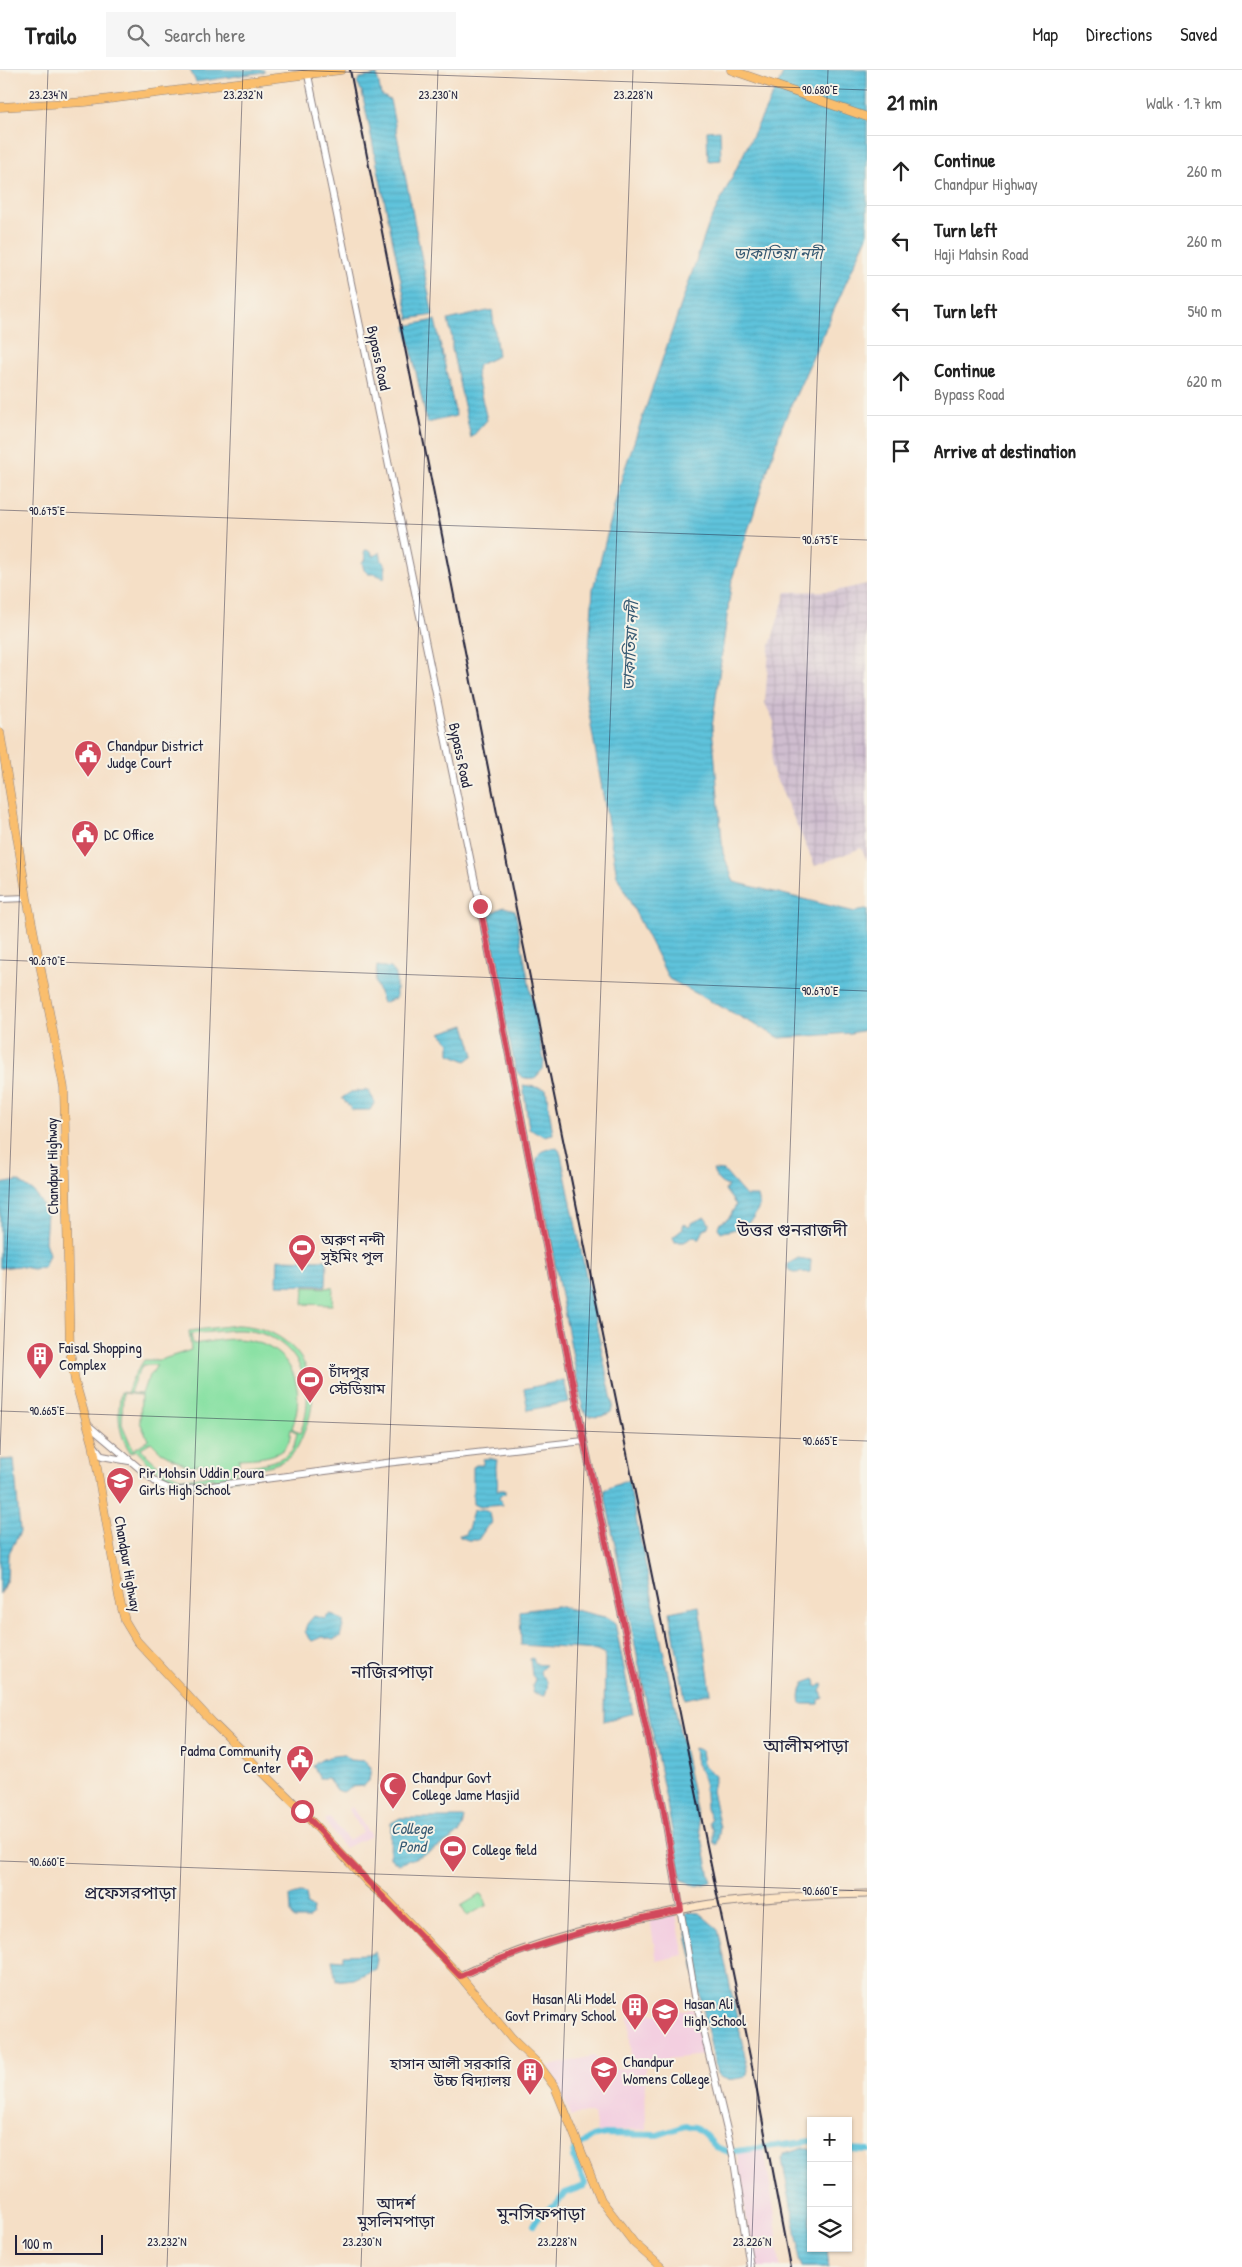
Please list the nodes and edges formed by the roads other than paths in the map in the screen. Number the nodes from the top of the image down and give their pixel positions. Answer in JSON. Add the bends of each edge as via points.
{"nodes":[{"id":1,"x":341,"y":70,"type":"edge"},
{"id":2,"x":731,"y":70,"type":"edge"},
{"id":3,"x":308,"y":75,"type":"junction"},
{"id":4,"x":0,"y":107,"type":"edge"},
{"id":5,"x":867,"y":117,"type":"edge"},
{"id":6,"x":0,"y":732,"type":"edge"},
{"id":7,"x":27,"y":898,"type":"junction"},
{"id":8,"x":0,"y":900,"type":"edge"},
{"id":9,"x":88,"y":1425,"type":"junction"},
{"id":10,"x":584,"y":1441,"type":"junction"},
{"id":11,"x":93,"y":1444,"type":"junction"},
{"id":12,"x":130,"y":1461,"type":"junction"},
{"id":13,"x":867,"y":1894,"type":"edge"},
{"id":14,"x":681,"y":1910,"type":"junction"},
{"id":15,"x":460,"y":1976,"type":"junction"},
{"id":16,"x":661,"y":2267,"type":"edge"},
{"id":17,"x":750,"y":2267,"type":"edge"}],
"edges":[{"from":1,"to":3,"type":"main road"},
{"from":2,"to":5,"type":"main road"},
{"from":3,"to":4,"type":"main road","via":[[85,102]]},
{"from":3,"to":10,"type":"street","name":"Bypass Road","via":[[482,916]]},
{"from":6,"to":7,"type":"main road","name":"Chandpur Highway"},
{"from":7,"to":8,"type":"street"},
{"from":7,"to":9,"type":"main road","name":"Chandpur Highway","via":[[64,1088],[70,1351]]},
{"from":9,"to":11,"type":"main road","name":"Chandpur Highway"},
{"from":9,"to":12,"type":"street"},
{"from":10,"to":12,"type":"street","via":[[386,1462],[184,1491],[166,1489]]},
{"from":10,"to":14,"type":"street","name":"Bypass Road","via":[[663,1806]]},
{"from":11,"to":12,"type":"street","via":[[102,1456]]},
{"from":11,"to":15,"type":"main road","name":"Chandpur Highway","via":[[119,1598],[125,1621],[137,1641]]},
{"from":13,"to":14,"type":"main road","via":[[719,1903]]},
{"from":14,"to":15,"type":"main road","via":[[555,1939]]},
{"from":14,"to":17,"type":"street","name":"Bypass Road","via":[[694,1996],[733,2155]]},
{"from":15,"to":16,"type":"main road","name":"Chandpur Highway","via":[[555,2087],[601,2200],[634,2242]]}]}
